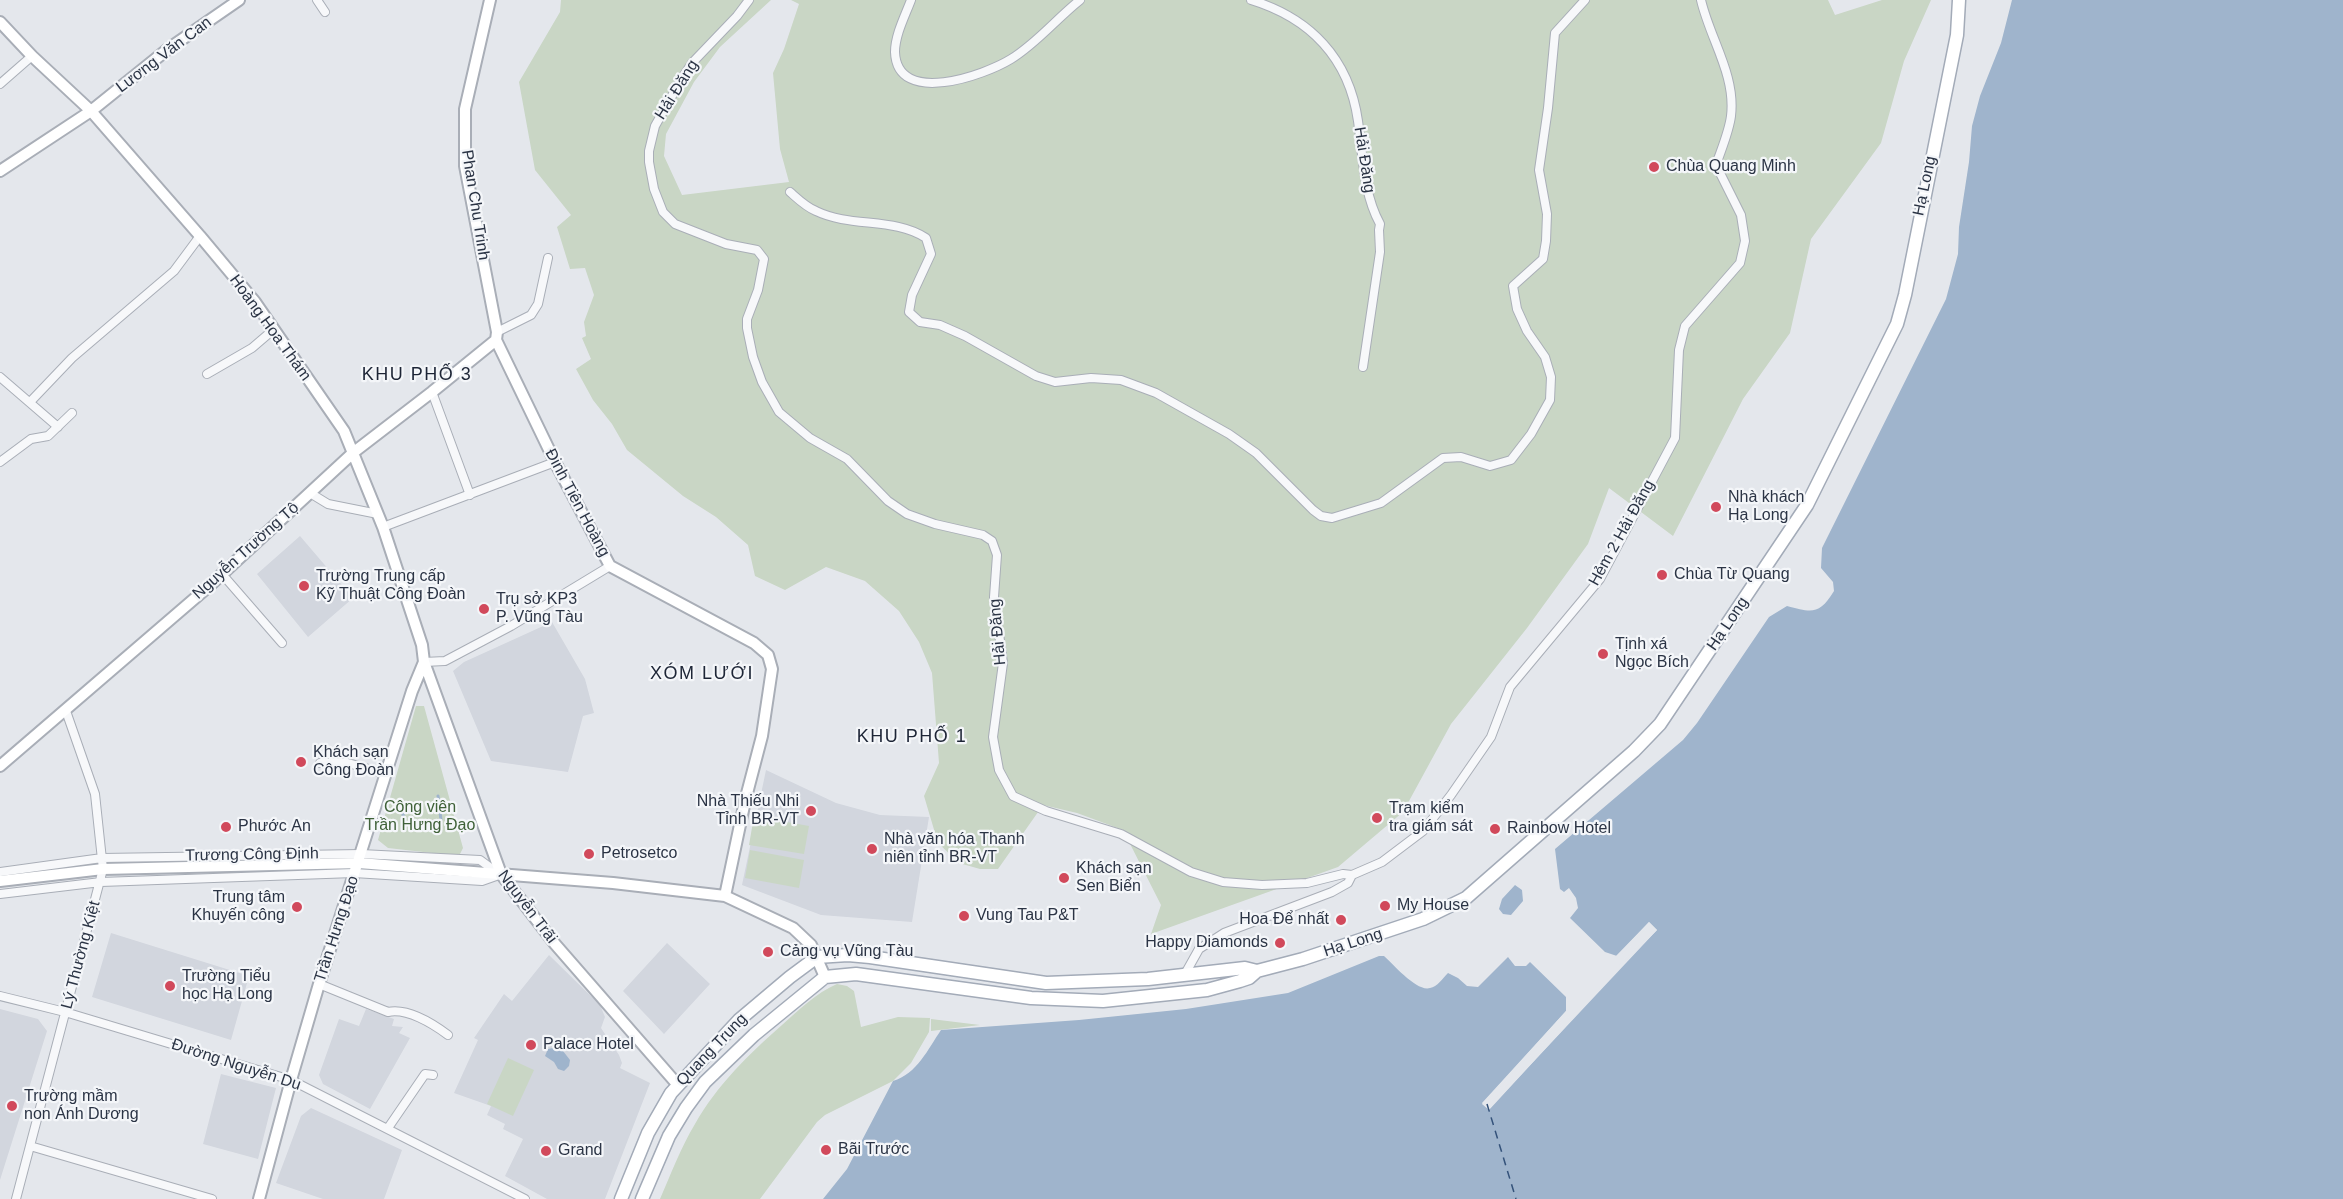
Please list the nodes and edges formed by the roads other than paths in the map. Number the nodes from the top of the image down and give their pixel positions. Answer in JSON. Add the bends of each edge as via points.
{"nodes":[{"id":1,"x":239,"y":0,"type":"edge"},
{"id":2,"x":317,"y":0,"type":"edge"},
{"id":3,"x":490,"y":0,"type":"edge"},
{"id":4,"x":749,"y":0,"type":"edge"},
{"id":5,"x":911,"y":0,"type":"edge"},
{"id":6,"x":1080,"y":0,"type":"edge"},
{"id":7,"x":1251,"y":0,"type":"edge"},
{"id":8,"x":1585,"y":0,"type":"edge"},
{"id":9,"x":1701,"y":0,"type":"edge"},
{"id":10,"x":1959,"y":0,"type":"edge"},
{"id":11,"x":325,"y":12,"type":"dead end"},
{"id":12,"x":0,"y":22,"type":"edge"},
{"id":13,"x":32,"y":56,"type":"junction"},
{"id":14,"x":0,"y":84,"type":"edge"},
{"id":15,"x":91,"y":111,"type":"junction"},
{"id":16,"x":0,"y":171,"type":"edge"},
{"id":17,"x":790,"y":192,"type":"dead end"},
{"id":18,"x":200,"y":236,"type":"junction"},
{"id":19,"x":548,"y":258,"type":"dead end"},
{"id":20,"x":273,"y":330,"type":"junction"},
{"id":21,"x":496,"y":336,"type":"junction"},
{"id":22,"x":1363,"y":367,"type":"dead end"},
{"id":23,"x":207,"y":374,"type":"dead end"},
{"id":24,"x":0,"y":377,"type":"edge"},
{"id":25,"x":432,"y":392,"type":"junction"},
{"id":26,"x":31,"y":401,"type":"junction"},
{"id":27,"x":72,"y":413,"type":"dead end"},
{"id":28,"x":58,"y":427,"type":"junction"},
{"id":29,"x":354,"y":452,"type":"junction"},
{"id":30,"x":0,"y":462,"type":"edge"},
{"id":31,"x":555,"y":462,"type":"junction"},
{"id":32,"x":310,"y":493,"type":"junction"},
{"id":33,"x":470,"y":495,"type":"junction"},
{"id":34,"x":378,"y":514,"type":"junction"},
{"id":35,"x":382,"y":527,"type":"junction"},
{"id":36,"x":610,"y":566,"type":"junction"},
{"id":37,"x":222,"y":574,"type":"junction"},
{"id":38,"x":282,"y":643,"type":"dead end"},
{"id":39,"x":424,"y":662,"type":"junction"},
{"id":40,"x":66,"y":711,"type":"junction"},
{"id":41,"x":320,"y":763,"type":"dead end"},
{"id":42,"x":0,"y":766,"type":"edge"},
{"id":43,"x":386,"y":774,"type":"junction"},
{"id":44,"x":202,"y":862,"type":"junction"},
{"id":45,"x":102,"y":863,"type":"junction"},
{"id":46,"x":358,"y":863,"type":"junction"},
{"id":47,"x":501,"y":874,"type":"junction"},
{"id":48,"x":1352,"y":875,"type":"junction"},
{"id":49,"x":2,"y":876,"type":"edge"},
{"id":50,"x":208,"y":878,"type":"junction"},
{"id":51,"x":101,"y":882,"type":"junction"},
{"id":52,"x":3,"y":893,"type":"edge"},
{"id":53,"x":725,"y":896,"type":"junction"},
{"id":54,"x":817,"y":957,"type":"junction"},
{"id":55,"x":1257,"y":971,"type":"junction"},
{"id":56,"x":1185,"y":974,"type":"junction"},
{"id":57,"x":825,"y":977,"type":"junction"},
{"id":58,"x":1046,"y":983,"type":"junction"},
{"id":59,"x":320,"y":984,"type":"junction"},
{"id":60,"x":1186,"y":992,"type":"junction"},
{"id":61,"x":0,"y":996,"type":"edge"},
{"id":62,"x":1047,"y":999,"type":"junction"},
{"id":63,"x":65,"y":1012,"type":"junction"},
{"id":64,"x":448,"y":1035,"type":"dead end"},
{"id":65,"x":433,"y":1075,"type":"dead end"},
{"id":66,"x":291,"y":1080,"type":"junction"},
{"id":67,"x":677,"y":1084,"type":"junction"},
{"id":68,"x":388,"y":1128,"type":"junction"},
{"id":69,"x":30,"y":1146,"type":"junction"},
{"id":70,"x":16,"y":1199,"type":"edge"},
{"id":71,"x":212,"y":1199,"type":"edge"},
{"id":72,"x":259,"y":1199,"type":"edge"},
{"id":73,"x":525,"y":1199,"type":"edge"},
{"id":74,"x":621,"y":1199,"type":"edge"},
{"id":75,"x":642,"y":1199,"type":"edge"}],
"edges":[{"from":1,"to":15,"type":"main road","name":"Lương Văn Can","via":[[168,49]]},
{"from":2,"to":11,"type":"street"},
{"from":3,"to":21,"type":"main road","name":"Phan Chu Trinh","via":[[465,109],[465,166]]},
{"from":4,"to":48,"type":"street","name":"Hải Đăng","via":[[692,63],[655,126],[649,151],[654,189],[663,212],[675,224],[726,244],[757,250],[764,259],[747,327],[762,382],[785,419],[848,459],[888,501],[907,514],[984,535],[992,541],[997,555],[994,597],[1003,663],[993,737],[999,770],[1009,792],[1046,811],[1120,834],[1191,872],[1223,882],[1307,884]]},
{"from":5,"to":6,"type":"street","via":[[895,55],[903,73],[932,85],[1004,63],[1033,44]]},
{"from":7,"to":22,"type":"street","name":"Hải Đăng","via":[[1286,13],[1307,27],[1329,51],[1354,99],[1366,183],[1380,224],[1380,252]]},
{"from":8,"to":17,"type":"street","via":[[1555,33],[1539,170],[1547,214],[1543,259],[1513,286],[1517,309],[1545,357],[1551,377],[1550,400],[1532,434],[1511,460],[1490,466],[1461,457],[1443,458],[1382,503],[1344,516],[1321,516],[1256,453],[1156,393],[1121,380],[1055,382],[1018,367],[965,336],[940,325],[920,322],[909,312],[930,254],[926,238],[912,228],[818,212]]},
{"from":9,"to":48,"type":"street","name":"Hẻm 2 Hải Đăng","via":[[1730,88],[1731,117],[1716,165],[1741,215],[1745,241],[1740,263],[1685,326],[1679,350],[1675,438],[1600,579],[1510,687],[1491,736],[1451,795],[1423,831],[1382,862]]},
{"from":10,"to":55,"type":"main road","name":"Hạ Long","via":[[1956,34],[1897,324],[1807,505],[1660,723],[1634,751],[1466,898],[1391,930]]},
{"from":12,"to":13,"type":"main road","name":"Hoàng Hoa Thám"},
{"from":13,"to":14,"type":"street"},
{"from":13,"to":15,"type":"main road","name":"Hoàng Hoa Thám"},
{"from":15,"to":16,"type":"main road","name":"Lương Văn Can"},
{"from":15,"to":18,"type":"main road","name":"Hoàng Hoa Thám"},
{"from":18,"to":20,"type":"main road","name":"Hoàng Hoa Thám"},
{"from":18,"to":26,"type":"street","via":[[174,270],[72,358]]},
{"from":19,"to":21,"type":"street","via":[[538,304],[531,315]]},
{"from":20,"to":23,"type":"street","via":[[252,348]]},
{"from":20,"to":29,"type":"main road","name":"Hoàng Hoa Thám","via":[[344,431]]},
{"from":21,"to":25,"type":"main road","name":"Nguyễn Trường Tộ"},
{"from":21,"to":31,"type":"main road","name":"Đinh Tiên Hoàng"},
{"from":24,"to":26,"type":"street"},
{"from":25,"to":29,"type":"main road","name":"Nguyễn Trường Tộ"},
{"from":25,"to":33,"type":"street"},
{"from":26,"to":28,"type":"street"},
{"from":27,"to":28,"type":"street"},
{"from":28,"to":30,"type":"street","via":[[48,436],[31,439]]},
{"from":29,"to":32,"type":"main road","name":"Nguyễn Trường Tộ"},
{"from":29,"to":34,"type":"main road","name":"Hoàng Hoa Thám"},
{"from":31,"to":33,"type":"street"},
{"from":31,"to":36,"type":"main road","name":"Đinh Tiên Hoàng"},
{"from":32,"to":34,"type":"street","via":[[328,504]]},
{"from":32,"to":37,"type":"main road","name":"Nguyễn Trường Tộ"},
{"from":33,"to":35,"type":"street"},
{"from":34,"to":35,"type":"main road","name":"Hoàng Hoa Thám"},
{"from":35,"to":39,"type":"main road","name":"Hoàng Hoa Thám","via":[[422,645]]},
{"from":36,"to":39,"type":"street","via":[[445,661]]},
{"from":36,"to":53,"type":"main road","name":"Đinh Tiên Hoàng","via":[[754,643],[768,655],[772,669],[762,736]]},
{"from":37,"to":38,"type":"street"},
{"from":37,"to":40,"type":"main road","name":"Nguyễn Trường Tộ"},
{"from":39,"to":43,"type":"main road","name":"Trần Hưng Đạo"},
{"from":39,"to":47,"type":"main road","name":"Nguyễn Trãi"},
{"from":40,"to":42,"type":"main road","name":"Nguyễn Trường Tộ"},
{"from":40,"to":45,"type":"street","name":"Lý Thường Kiệt","via":[[95,794]]},
{"from":41,"to":43,"type":"street","via":[[348,763]]},
{"from":43,"to":46,"type":"main road","name":"Trần Hưng Đạo"},
{"from":44,"to":45,"type":"main road","name":"Trương Công Định"},
{"from":44,"to":46,"type":"main road","name":"Trương Công Định"},
{"from":44,"to":50,"type":"street"},
{"from":45,"to":49,"type":"main road","name":"Trương Công Định"},
{"from":45,"to":51,"type":"street","name":"Lý Thường Kiệt"},
{"from":46,"to":47,"type":"main road","name":"Trương Công Định"},
{"from":46,"to":50,"type":"street","name":"Trương Công Định"},
{"from":46,"to":59,"type":"main road","name":"Trần Hưng Đạo"},
{"from":47,"to":53,"type":"main road","name":"Trương Công Định"},
{"from":47,"to":67,"type":"main road","name":"Nguyễn Trãi","via":[[555,944]]},
{"from":48,"to":56,"type":"street","via":[[1348,883],[1332,892],[1224,933],[1199,949]]},
{"from":49,"to":52,"type":"street"},
{"from":50,"to":51,"type":"street","name":"Trương Công Định"},
{"from":51,"to":52,"type":"street","name":"Trương Công Định"},
{"from":51,"to":63,"type":"street","name":"Lý Thường Kiệt"},
{"from":53,"to":54,"type":"main road","name":"Trương Công Định","via":[[793,928],[811,945]]},
{"from":54,"to":57,"type":"main road","name":"Trương Công Định"},
{"from":54,"to":58,"type":"main road","name":"Hạ Long","via":[[870,957]]},
{"from":54,"to":67,"type":"main road","name":"Quang Trung","via":[[739,1020]]},
{"from":55,"to":56,"type":"main road","name":"Hạ Long","via":[[1245,968]]},
{"from":55,"to":60,"type":"main road","name":"Hạ Long","via":[[1240,981]]},
{"from":56,"to":58,"type":"main road","name":"Hạ Long"},
{"from":56,"to":60,"type":"main road"},
{"from":57,"to":62,"type":"main road","name":"Hạ Long","via":[[856,974]]},
{"from":57,"to":75,"type":"main road","name":"Quang Trung","via":[[754,1035],[705,1082],[673,1128]]},
{"from":58,"to":62,"type":"main road"},
{"from":59,"to":64,"type":"street","via":[[388,1012],[398,1010]]},
{"from":59,"to":66,"type":"main road","name":"Trần Hưng Đạo"},
{"from":60,"to":62,"type":"main road","name":"Hạ Long","via":[[1103,1001]]},
{"from":61,"to":63,"type":"street","name":"Đường Nguyễn Du"},
{"from":63,"to":66,"type":"street","name":"Đường Nguyễn Du"},
{"from":63,"to":69,"type":"street","name":"Lý Thường Kiệt"},
{"from":65,"to":68,"type":"street","via":[[425,1074]]},
{"from":66,"to":68,"type":"street","name":"Đường Nguyễn Du"},
{"from":66,"to":72,"type":"main road","name":"Trần Hưng Đạo"},
{"from":67,"to":74,"type":"main road","name":"Quang Trung","via":[[652,1126]]},
{"from":68,"to":73,"type":"street","name":"Đường Nguyễn Du"},
{"from":69,"to":70,"type":"street","name":"Lý Thường Kiệt"},
{"from":69,"to":71,"type":"street"}]}
